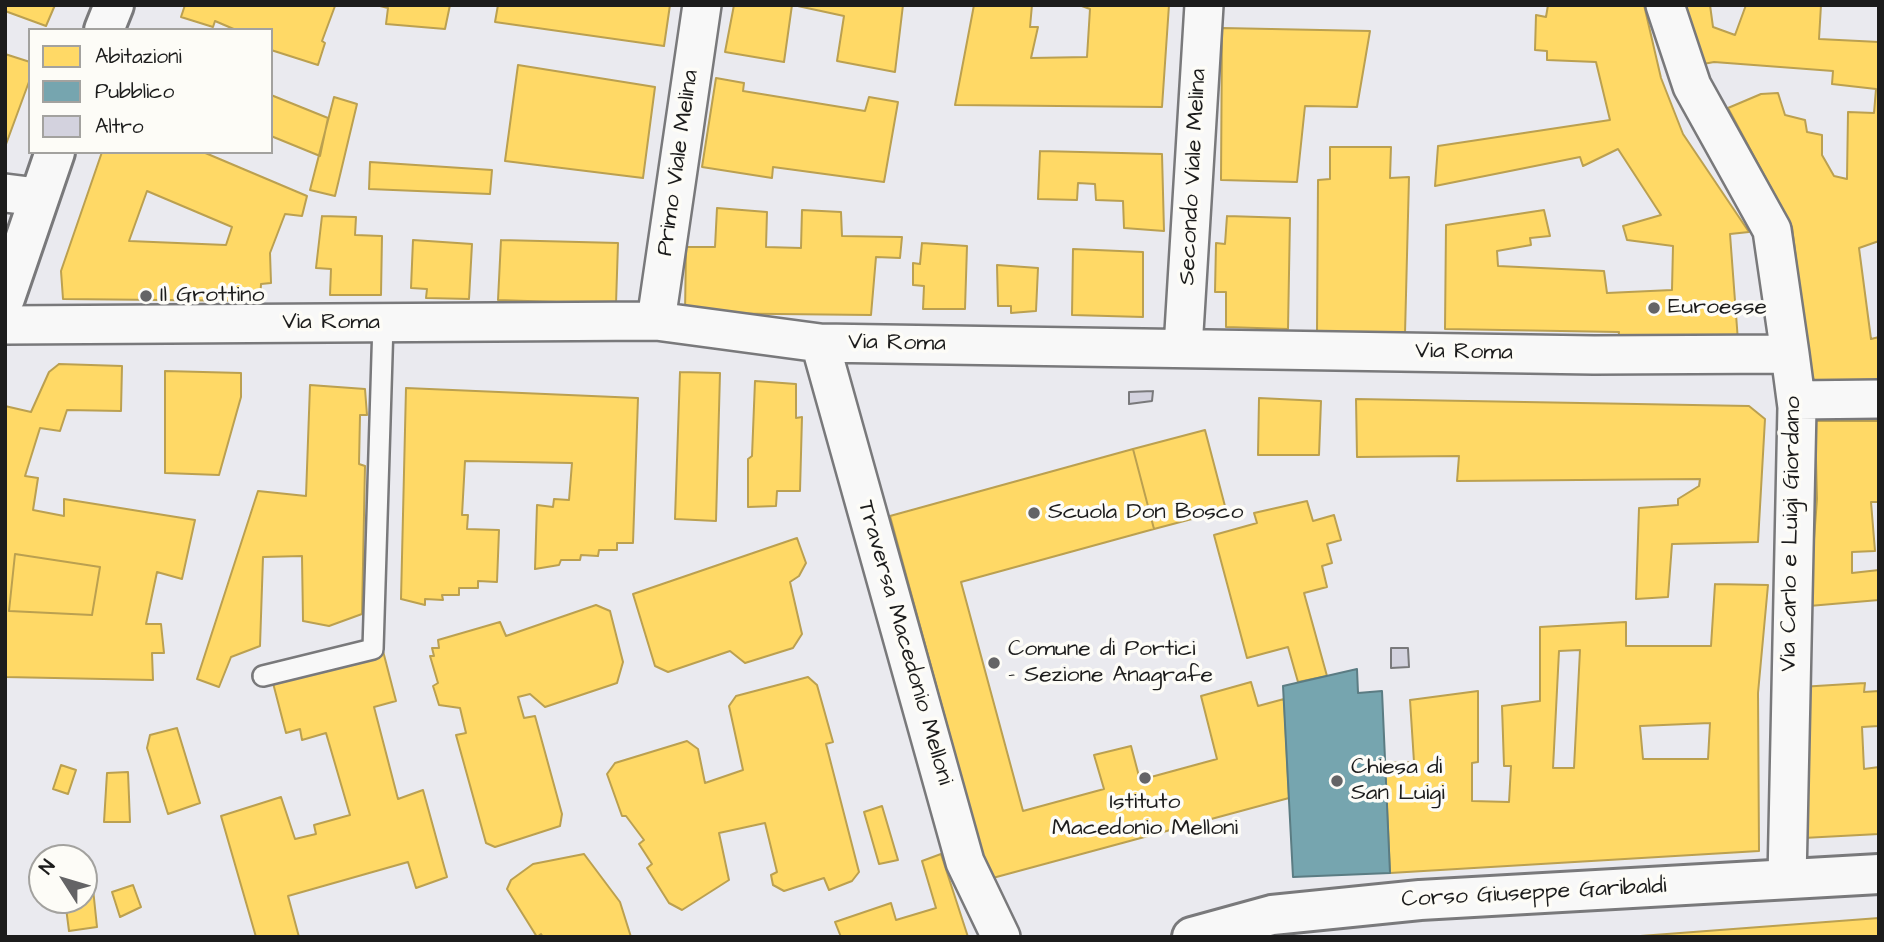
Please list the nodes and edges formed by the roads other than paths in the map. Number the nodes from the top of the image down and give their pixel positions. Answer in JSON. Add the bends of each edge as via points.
{"nodes":[{"id":1,"x":114,"y":5,"type":"edge"},
{"id":2,"x":702,"y":5,"type":"edge"},
{"id":3,"x":1204,"y":5,"type":"edge"},
{"id":4,"x":1665,"y":5,"type":"edge"},
{"id":5,"x":105,"y":28,"type":"edge"},
{"id":6,"x":53,"y":154,"type":"edge"},
{"id":7,"x":21,"y":195,"type":"edge"},
{"id":8,"x":5,"y":298,"type":"edge"},
{"id":9,"x":656,"y":321,"type":"junction"},
{"id":10,"x":383,"y":323,"type":"junction"},
{"id":11,"x":5,"y":325,"type":"edge"},
{"id":12,"x":820,"y":343,"type":"junction"},
{"id":13,"x":1183,"y":348,"type":"junction"},
{"id":14,"x":1790,"y":354,"type":"junction"},
{"id":15,"x":1879,"y":399,"type":"edge"},
{"id":16,"x":1796,"y":400,"type":"junction"},
{"id":17,"x":262,"y":677,"type":"dead end"},
{"id":18,"x":1879,"y":874,"type":"edge"},
{"id":19,"x":1787,"y":879,"type":"junction"},
{"id":20,"x":1001,"y":937,"type":"edge"},
{"id":21,"x":1192,"y":937,"type":"edge"}],
"edges":[{"from":1,"to":5,"type":"main road"},
{"from":2,"to":9,"type":"street","name":"Primo Viale Melina"},
{"from":3,"to":13,"type":"street","name":"Secondo Viale Melina"},
{"from":4,"to":14,"type":"street","name":"Via Carlo e Luigi Giordano","via":[[1692,86],[1772,230]]},
{"from":6,"to":7,"type":"main road"},
{"from":7,"to":8,"type":"main road"},
{"from":9,"to":10,"type":"street","name":"Via Roma"},
{"from":9,"to":12,"type":"street","name":"Via Roma"},
{"from":10,"to":11,"type":"street","name":"Via Roma"},
{"from":10,"to":17,"type":"lane","via":[[373,649]]},
{"from":12,"to":13,"type":"street","name":"Via Roma"},
{"from":12,"to":20,"type":"street","name":"Traversa Macedonio Melloni","via":[[965,862]]},
{"from":13,"to":14,"type":"street","name":"Via Roma"},
{"from":14,"to":16,"type":"street","name":"Via Carlo e Luigi Giordano"},
{"from":15,"to":16,"type":"street"},
{"from":16,"to":19,"type":"street","name":"Via Carlo e Luigi Giordano"},
{"from":18,"to":19,"type":"main road","name":"Corso Giuseppe Garibaldi"},
{"from":19,"to":21,"type":"main road","name":"Corso Giuseppe Garibaldi","via":[[1420,900],[1272,915]]}]}
